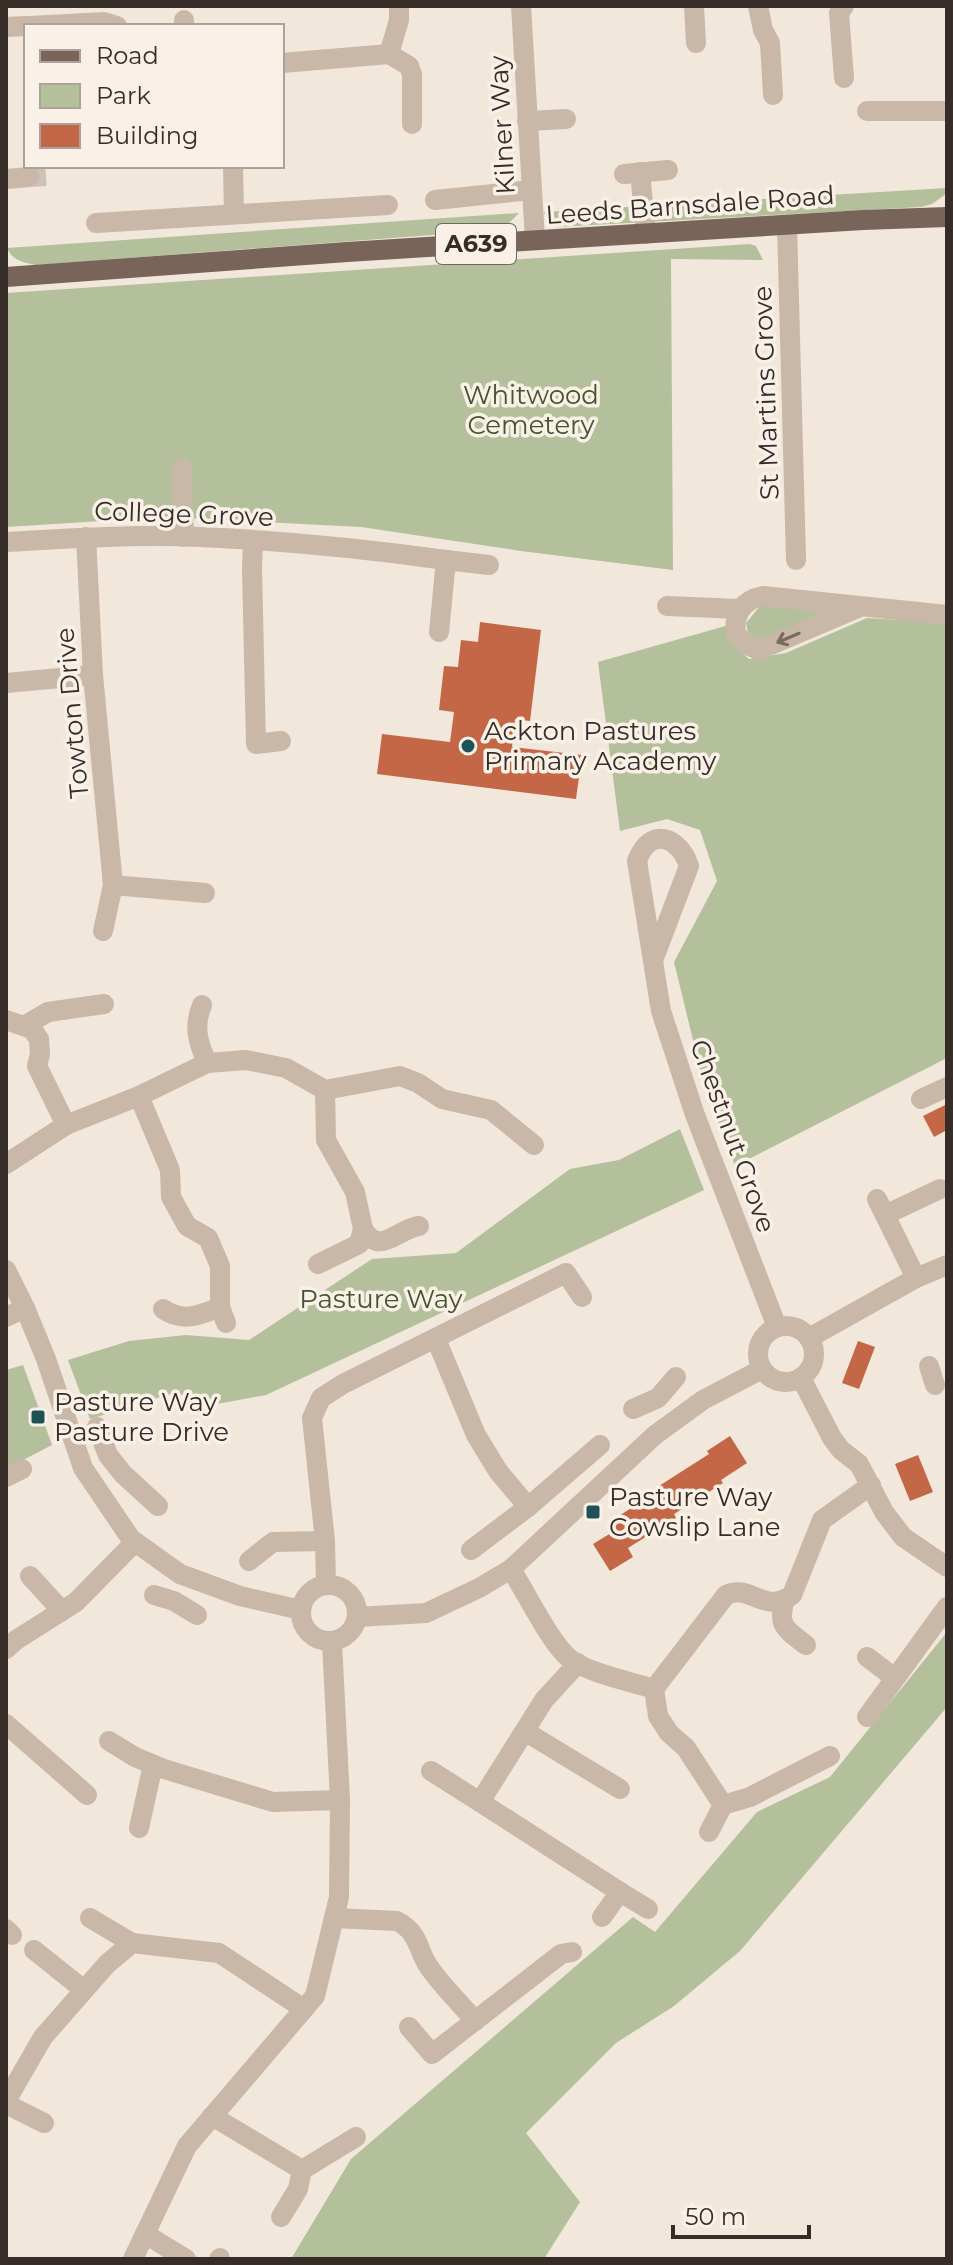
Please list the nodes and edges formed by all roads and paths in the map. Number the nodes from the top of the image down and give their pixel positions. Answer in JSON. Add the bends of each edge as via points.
{"nodes":[{"id":1,"x":399,"y":6,"type":"edge"},
{"id":2,"x":521,"y":6,"type":"edge"},
{"id":3,"x":694,"y":6,"type":"edge"},
{"id":4,"x":758,"y":6,"type":"edge"},
{"id":5,"x":844,"y":6,"type":"edge"},
{"id":6,"x":696,"y":43,"type":"dead end"},
{"id":7,"x":389,"y":54,"type":"junction"},
{"id":8,"x":284,"y":63,"type":"edge"},
{"id":9,"x":844,"y":78,"type":"dead end"},
{"id":10,"x":772,"y":95,"type":"dead end"},
{"id":11,"x":867,"y":111,"type":"dead end"},
{"id":12,"x":947,"y":111,"type":"edge"},
{"id":13,"x":566,"y":119,"type":"dead end"},
{"id":14,"x":527,"y":121,"type":"junction"},
{"id":15,"x":412,"y":124,"type":"dead end"},
{"id":16,"x":233,"y":168,"type":"edge"},
{"id":17,"x":668,"y":170,"type":"dead end"},
{"id":18,"x":29,"y":177,"type":"tunnel mouth"},
{"id":19,"x":6,"y":179,"type":"edge"},
{"id":20,"x":531,"y":190,"type":"junction"},
{"id":21,"x":435,"y":200,"type":"dead end"},
{"id":22,"x":388,"y":205,"type":"dead end"},
{"id":23,"x":234,"y":213,"type":"junction"},
{"id":24,"x":947,"y":217,"type":"edge"},
{"id":25,"x":96,"y":223,"type":"dead end"},
{"id":26,"x":787,"y":226,"type":"junction"},
{"id":27,"x":646,"y":234,"type":"junction"},
{"id":28,"x":535,"y":240,"type":"junction"},
{"id":29,"x":6,"y":277,"type":"edge"},
{"id":30,"x":182,"y":468,"type":"dead end"},
{"id":31,"x":86,"y":537,"type":"junction"},
{"id":32,"x":184,"y":537,"type":"junction"},
{"id":33,"x":253,"y":541,"type":"junction"},
{"id":34,"x":6,"y":542,"type":"edge"},
{"id":35,"x":446,"y":560,"type":"junction"},
{"id":36,"x":796,"y":560,"type":"dead end"},
{"id":37,"x":489,"y":565,"type":"dead end"},
{"id":38,"x":667,"y":606,"type":"dead end"},
{"id":39,"x":860,"y":607,"type":"junction"},
{"id":40,"x":740,"y":609,"type":"junction"},
{"id":41,"x":947,"y":615,"type":"edge"},
{"id":42,"x":439,"y":632,"type":"dead end"},
{"id":43,"x":93,"y":675,"type":"junction"},
{"id":44,"x":6,"y":683,"type":"edge"},
{"id":45,"x":281,"y":741,"type":"dead end"},
{"id":46,"x":113,"y":885,"type":"junction"},
{"id":47,"x":209,"y":895,"type":"dead end"},
{"id":48,"x":103,"y":931,"type":"dead end"},
{"id":49,"x":654,"y":958,"type":"junction"},
{"id":50,"x":104,"y":1004,"type":"dead end"},
{"id":51,"x":195,"y":1014,"type":"dead end"},
{"id":52,"x":15,"y":1023,"type":"edge"},
{"id":53,"x":207,"y":1063,"type":"junction"},
{"id":54,"x":947,"y":1087,"type":"edge"},
{"id":55,"x":325,"y":1090,"type":"junction"},
{"id":56,"x":139,"y":1096,"type":"junction"},
{"id":57,"x":921,"y":1099,"type":"dead end"},
{"id":58,"x":66,"y":1125,"type":"junction"},
{"id":59,"x":534,"y":1145,"type":"dead end"},
{"id":60,"x":6,"y":1164,"type":"edge"},
{"id":61,"x":940,"y":1189,"type":"dead end"},
{"id":62,"x":419,"y":1226,"type":"dead end"},
{"id":63,"x":363,"y":1229,"type":"junction"},
{"id":64,"x":318,"y":1264,"type":"dead end"},
{"id":65,"x":947,"y":1265,"type":"edge"},
{"id":66,"x":6,"y":1270,"type":"edge"},
{"id":67,"x":916,"y":1278,"type":"junction"},
{"id":68,"x":582,"y":1297,"type":"dead end"},
{"id":69,"x":25,"y":1308,"type":"junction"},
{"id":70,"x":163,"y":1309,"type":"dead end"},
{"id":71,"x":6,"y":1317,"type":"edge"},
{"id":72,"x":777,"y":1327,"type":"junction"},
{"id":73,"x":809,"y":1338,"type":"junction"},
{"id":74,"x":436,"y":1339,"type":"junction"},
{"id":75,"x":762,"y":1369,"type":"junction"},
{"id":76,"x":676,"y":1377,"type":"dead end"},
{"id":77,"x":801,"y":1378,"type":"junction"},
{"id":78,"x":658,"y":1398,"type":"junction"},
{"id":79,"x":633,"y":1409,"type":"dead end"},
{"id":80,"x":678,"y":1418,"type":"junction"},
{"id":81,"x":600,"y":1445,"type":"dead end"},
{"id":82,"x":79,"y":1455,"type":"junction"},
{"id":83,"x":871,"y":1485,"type":"junction"},
{"id":84,"x":158,"y":1506,"type":"dead end"},
{"id":85,"x":528,"y":1507,"type":"junction"},
{"id":86,"x":325,"y":1541,"type":"junction"},
{"id":87,"x":135,"y":1542,"type":"junction"},
{"id":88,"x":471,"y":1550,"type":"dead end"},
{"id":89,"x":249,"y":1561,"type":"dead end"},
{"id":90,"x":947,"y":1567,"type":"edge"},
{"id":91,"x":511,"y":1569,"type":"junction"},
{"id":92,"x":30,"y":1576,"type":"dead end"},
{"id":93,"x":189,"y":1577,"type":"junction"},
{"id":94,"x":326,"y":1585,"type":"junction"},
{"id":95,"x":154,"y":1595,"type":"dead end"},
{"id":96,"x":785,"y":1599,"type":"junction"},
{"id":97,"x":178,"y":1603,"type":"junction"},
{"id":98,"x":301,"y":1610,"type":"junction"},
{"id":99,"x":62,"y":1611,"type":"junction"},
{"id":100,"x":942,"y":1613,"type":"edge"},
{"id":101,"x":197,"y":1615,"type":"dead end"},
{"id":102,"x":357,"y":1617,"type":"junction"},
{"id":103,"x":332,"y":1642,"type":"junction"},
{"id":104,"x":806,"y":1645,"type":"dead end"},
{"id":105,"x":6,"y":1649,"type":"edge"},
{"id":106,"x":867,"y":1657,"type":"dead end"},
{"id":107,"x":578,"y":1663,"type":"junction"},
{"id":108,"x":895,"y":1678,"type":"junction"},
{"id":109,"x":654,"y":1689,"type":"junction"},
{"id":110,"x":867,"y":1717,"type":"dead end"},
{"id":111,"x":6,"y":1724,"type":"edge"},
{"id":112,"x":526,"y":1732,"type":"junction"},
{"id":113,"x":109,"y":1741,"type":"dead end"},
{"id":114,"x":830,"y":1756,"type":"dead end"},
{"id":115,"x":144,"y":1761,"type":"junction"},
{"id":116,"x":431,"y":1771,"type":"dead end"},
{"id":117,"x":620,"y":1789,"type":"dead end"},
{"id":118,"x":87,"y":1795,"type":"dead end"},
{"id":119,"x":472,"y":1796,"type":"junction"},
{"id":120,"x":340,"y":1800,"type":"junction"},
{"id":121,"x":723,"y":1805,"type":"junction"},
{"id":122,"x":141,"y":1820,"type":"dead end"},
{"id":123,"x":709,"y":1832,"type":"dead end"},
{"id":124,"x":620,"y":1892,"type":"junction"},
{"id":125,"x":648,"y":1909,"type":"dead end"},
{"id":126,"x":602,"y":1917,"type":"dead end"},
{"id":127,"x":90,"y":1918,"type":"dead end"},
{"id":128,"x":334,"y":1918,"type":"junction"},
{"id":129,"x":132,"y":1943,"type":"junction"},
{"id":130,"x":34,"y":1950,"type":"dead end"},
{"id":131,"x":572,"y":1952,"type":"dead end"},
{"id":132,"x":84,"y":1990,"type":"junction"},
{"id":133,"x":304,"y":2009,"type":"junction"},
{"id":134,"x":475,"y":2021,"type":"junction"},
{"id":135,"x":409,"y":2027,"type":"dead end"},
{"id":136,"x":6,"y":2102,"type":"edge"},
{"id":137,"x":212,"y":2116,"type":"junction"},
{"id":138,"x":44,"y":2123,"type":"dead end"},
{"id":139,"x":356,"y":2137,"type":"dead end"},
{"id":140,"x":302,"y":2170,"type":"junction"},
{"id":141,"x":286,"y":2210,"type":"dead end"},
{"id":142,"x":145,"y":2234,"type":"junction"},
{"id":143,"x":133,"y":2259,"type":"edge"},
{"id":144,"x":186,"y":2259,"type":"edge"}],
"edges":[{"from":1,"to":7,"type":"street"},
{"from":2,"to":14,"type":"street","name":"Kilner Way"},
{"from":3,"to":6,"type":"street"},
{"from":4,"to":10,"type":"street","via":[[770,43]]},
{"from":5,"to":9,"type":"street","via":[[839,13]]},
{"from":7,"to":8,"type":"street"},
{"from":7,"to":15,"type":"street","via":[[409,66],[412,74]]},
{"from":11,"to":12,"type":"street"},
{"from":13,"to":14,"type":"street"},
{"from":14,"to":20,"type":"street","name":"Kilner Way"},
{"from":16,"to":23,"type":"street"},
{"from":17,"to":27,"type":"street","via":[[632,173]]},
{"from":18,"to":19,"type":"street"},
{"from":20,"to":21,"type":"street"},
{"from":20,"to":28,"type":"street","name":"Kilner Way"},
{"from":22,"to":23,"type":"street"},
{"from":23,"to":25,"type":"street"},
{"from":24,"to":26,"type":"main road","name":"Leeds Barnsdale Road","number":"A639"},
{"from":26,"to":27,"type":"main road","name":"Leeds Barnsdale Road","number":"A639"},
{"from":26,"to":36,"type":"street","name":"St Martins Grove"},
{"from":27,"to":28,"type":"main road","name":"Leeds Barnsdale Road","number":"A639"},
{"from":28,"to":29,"type":"main road","name":"Leeds Barnsdale Road","number":"A639"},
{"from":30,"to":32,"type":"street"},
{"from":31,"to":32,"type":"street","name":"College Grove"},
{"from":31,"to":34,"type":"street","name":"College Grove"},
{"from":31,"to":43,"type":"street","name":"Towton Drive"},
{"from":32,"to":33,"type":"street","name":"College Grove"},
{"from":33,"to":35,"type":"street","name":"College Grove"},
{"from":33,"to":45,"type":"street","via":[[256,744]]},
{"from":35,"to":37,"type":"street","name":"College Grove"},
{"from":35,"to":42,"type":"street"},
{"from":38,"to":40,"type":"street"},
{"from":39,"to":40,"type":"street","via":[[763,596]]},
{"from":39,"to":40,"type":"street","one_way":true,"via":[[759,650],[736,635]]},
{"from":39,"to":41,"type":"street"},
{"from":43,"to":44,"type":"street"},
{"from":43,"to":46,"type":"street","name":"Towton Drive"},
{"from":46,"to":47,"type":"street"},
{"from":46,"to":48,"type":"street","name":"Towton Drive"},
{"from":49,"to":49,"type":"street","name":"Chestnut Grove","via":[[637,861],[647,844],[661,838],[678,847],[689,866]]},
{"from":49,"to":72,"type":"street","name":"Chestnut Grove","via":[[661,1011],[695,1115]]},
{"from":50,"to":52,"type":"street"},
{"from":51,"to":53,"type":"street"},
{"from":52,"to":58,"type":"street","via":[[32,1029],[39,1039],[37,1066]]},
{"from":53,"to":55,"type":"street","via":[[246,1060],[286,1068]]},
{"from":53,"to":56,"type":"street"},
{"from":54,"to":57,"type":"street"},
{"from":55,"to":59,"type":"street","via":[[400,1076],[442,1099],[491,1110]]},
{"from":55,"to":63,"type":"street","via":[[326,1140],[355,1192]]},
{"from":56,"to":58,"type":"street"},
{"from":56,"to":70,"type":"street","via":[[170,1170],[171,1197],[187,1226],[208,1238],[220,1266],[223,1315],[192,1318]]},
{"from":58,"to":60,"type":"street"},
{"from":61,"to":67,"type":"street","via":[[881,1207]]},
{"from":62,"to":63,"type":"street","via":[[387,1242],[369,1238]]},
{"from":63,"to":64,"type":"street","via":[[359,1244]]},
{"from":65,"to":67,"type":"street"},
{"from":66,"to":69,"type":"street"},
{"from":67,"to":73,"type":"street"},
{"from":68,"to":74,"type":"street","via":[[566,1273]]},
{"from":69,"to":71,"type":"street"},
{"from":69,"to":82,"type":"street"},
{"from":72,"to":73,"type":"street","via":[[796,1327]]},
{"from":72,"to":75,"type":"street","via":[[759,1346]]},
{"from":73,"to":77,"type":"street","via":[[813,1363]]},
{"from":74,"to":85,"type":"street","via":[[476,1435]]},
{"from":74,"to":86,"type":"street","via":[[321,1398],[312,1418]]},
{"from":75,"to":77,"type":"street","via":[[775,1380]]},
{"from":75,"to":80,"type":"street"},
{"from":76,"to":78,"type":"street"},
{"from":77,"to":83,"type":"street","via":[[832,1438],[859,1464]]},
{"from":78,"to":79,"type":"street"},
{"from":78,"to":80,"type":"street"},
{"from":80,"to":91,"type":"street"},
{"from":81,"to":85,"type":"street"},
{"from":82,"to":84,"type":"street","via":[[101,1437],[123,1474]]},
{"from":82,"to":87,"type":"street"},
{"from":83,"to":90,"type":"street","via":[[903,1537]]},
{"from":83,"to":96,"type":"street","via":[[822,1520],[792,1595]]},
{"from":85,"to":88,"type":"street"},
{"from":86,"to":89,"type":"street","via":[[273,1542]]},
{"from":86,"to":94,"type":"street"},
{"from":87,"to":93,"type":"street"},
{"from":87,"to":99,"type":"street"},
{"from":91,"to":102,"type":"street","via":[[426,1613]]},
{"from":91,"to":107,"type":"street","via":[[554,1640]]},
{"from":92,"to":99,"type":"street"},
{"from":93,"to":97,"type":"street"},
{"from":93,"to":98,"type":"street"},
{"from":94,"to":98,"type":"street","via":[[312,1590]]},
{"from":94,"to":102,"type":"street","via":[[350,1594]]},
{"from":95,"to":97,"type":"street"},
{"from":96,"to":104,"type":"street","via":[[782,1622]]},
{"from":96,"to":109,"type":"street","via":[[768,1603],[745,1593],[726,1595]]},
{"from":97,"to":101,"type":"street"},
{"from":98,"to":103,"type":"street","via":[[308,1633]]},
{"from":99,"to":105,"type":"street"},
{"from":100,"to":108,"type":"street"},
{"from":102,"to":103,"type":"street","via":[[348,1634]]},
{"from":103,"to":120,"type":"street"},
{"from":106,"to":108,"type":"street"},
{"from":107,"to":109,"type":"street"},
{"from":107,"to":112,"type":"street","via":[[544,1700]]},
{"from":108,"to":110,"type":"street"},
{"from":109,"to":121,"type":"street","via":[[658,1716]]},
{"from":111,"to":118,"type":"street"},
{"from":112,"to":117,"type":"street"},
{"from":112,"to":119,"type":"street"},
{"from":113,"to":115,"type":"street"},
{"from":114,"to":121,"type":"street"},
{"from":115,"to":120,"type":"street","via":[[273,1802]]},
{"from":115,"to":122,"type":"street"},
{"from":116,"to":119,"type":"street"},
{"from":119,"to":124,"type":"street"},
{"from":120,"to":128,"type":"street"},
{"from":121,"to":123,"type":"street"},
{"from":124,"to":125,"type":"street"},
{"from":124,"to":126,"type":"street"},
{"from":127,"to":129,"type":"street"},
{"from":128,"to":133,"type":"street","via":[[315,1996]]},
{"from":128,"to":134,"type":"street","via":[[405,1925],[427,1965]]},
{"from":129,"to":132,"type":"street"},
{"from":129,"to":133,"type":"street","via":[[219,1953]]},
{"from":130,"to":132,"type":"street"},
{"from":131,"to":134,"type":"street","via":[[561,1954]]},
{"from":132,"to":136,"type":"street","via":[[43,2037]]},
{"from":133,"to":137,"type":"street"},
{"from":134,"to":135,"type":"street","via":[[432,2054]]},
{"from":136,"to":138,"type":"street"},
{"from":137,"to":140,"type":"street"},
{"from":137,"to":142,"type":"street","via":[[187,2146]]},
{"from":139,"to":140,"type":"street"},
{"from":140,"to":141,"type":"street"},
{"from":142,"to":143,"type":"street"},
{"from":142,"to":144,"type":"street"}]}
